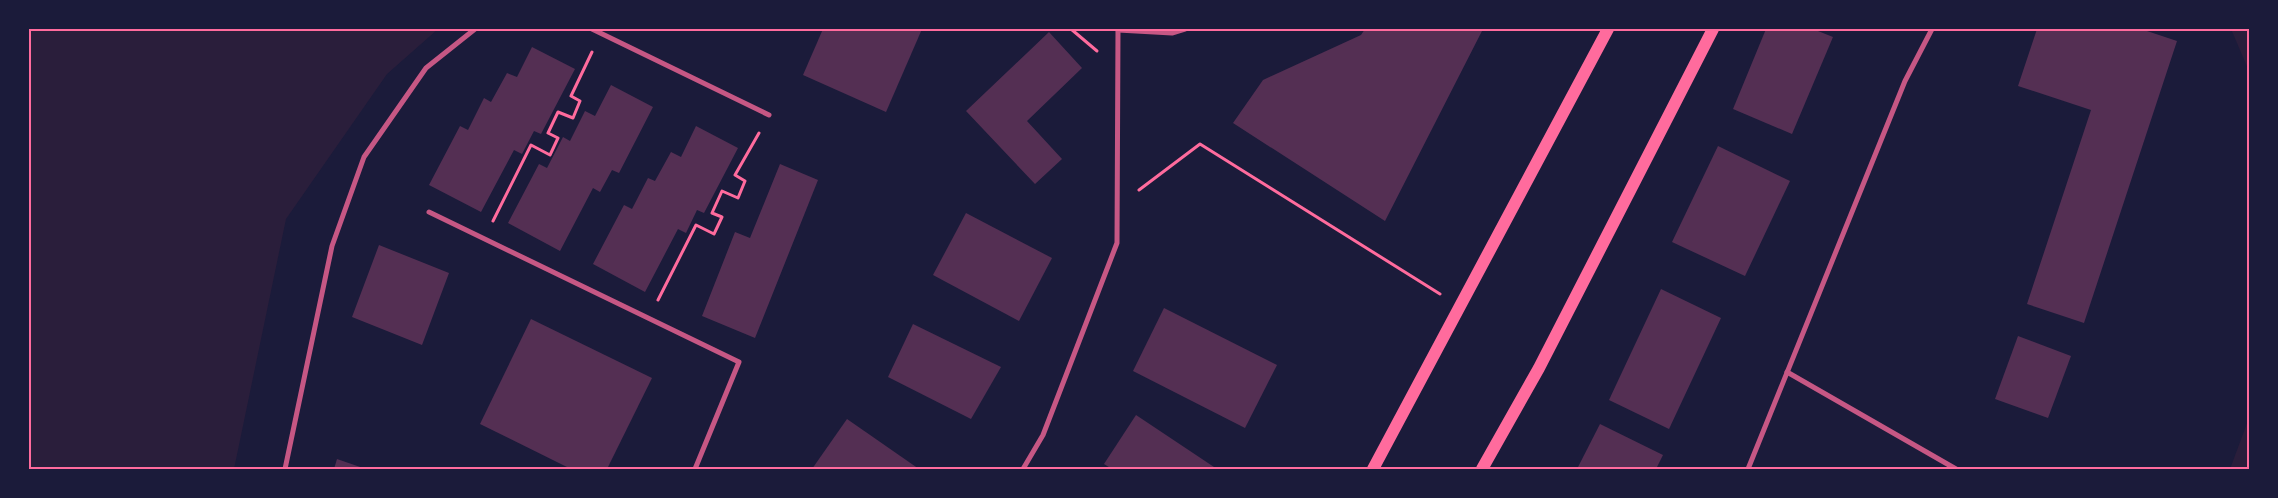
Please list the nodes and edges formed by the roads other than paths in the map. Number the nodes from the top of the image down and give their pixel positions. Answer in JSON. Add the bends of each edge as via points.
{"nodes":[{"id":1,"x":475,"y":29,"type":"edge"},
{"id":2,"x":592,"y":29,"type":"edge"},
{"id":3,"x":1118,"y":29,"type":"edge"},
{"id":4,"x":1184,"y":29,"type":"edge"},
{"id":5,"x":1608,"y":29,"type":"edge"},
{"id":6,"x":1713,"y":29,"type":"edge"},
{"id":7,"x":1932,"y":29,"type":"edge"},
{"id":8,"x":769,"y":115,"type":"road end"},
{"id":9,"x":428,"y":212,"type":"dead end"},
{"id":10,"x":1787,"y":372,"type":"junction"},
{"id":11,"x":285,"y":469,"type":"edge"},
{"id":12,"x":695,"y":469,"type":"edge"},
{"id":13,"x":1023,"y":469,"type":"edge"},
{"id":14,"x":1373,"y":469,"type":"edge"},
{"id":15,"x":1482,"y":469,"type":"edge"},
{"id":16,"x":1748,"y":469,"type":"edge"},
{"id":17,"x":1956,"y":469,"type":"edge"}],
"edges":[{"from":1,"to":11,"type":"street","via":[[426,68],[364,157],[332,246]]},
{"from":2,"to":8,"type":"street"},
{"from":3,"to":4,"type":"street","via":[[1172,33]]},
{"from":3,"to":13,"type":"street","via":[[1117,243],[1043,435]]},
{"from":5,"to":14,"type":"main road"},
{"from":6,"to":15,"type":"main road","via":[[1539,368]]},
{"from":7,"to":10,"type":"street","via":[[1905,81]]},
{"from":9,"to":12,"type":"street","via":[[739,362]]},
{"from":10,"to":16,"type":"street"},
{"from":10,"to":17,"type":"street"}]}
